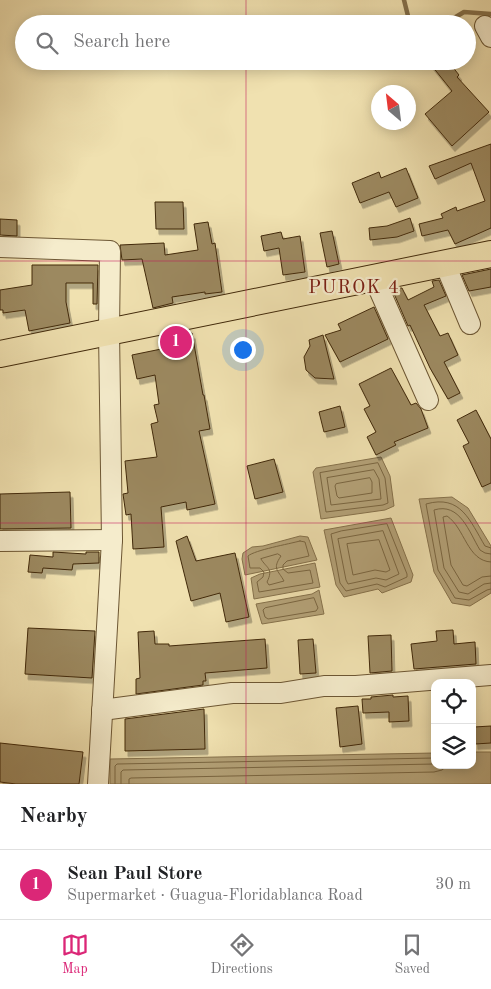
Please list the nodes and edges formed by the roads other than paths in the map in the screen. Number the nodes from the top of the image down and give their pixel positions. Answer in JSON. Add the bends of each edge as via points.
{"nodes":[{"id":1,"x":0,"y":247,"type":"edge"},
{"id":2,"x":491,"y":254,"type":"edge"},
{"id":3,"x":445,"y":264,"type":"junction"},
{"id":4,"x":374,"y":278,"type":"junction"},
{"id":5,"x":470,"y":324,"type":"dead end"},
{"id":6,"x":109,"y":332,"type":"junction"},
{"id":7,"x":0,"y":354,"type":"edge"},
{"id":8,"x":428,"y":400,"type":"dead end"},
{"id":9,"x":112,"y":540,"type":"junction"},
{"id":10,"x":0,"y":541,"type":"edge"},
{"id":11,"x":491,"y":675,"type":"edge"},
{"id":12,"x":102,"y":710,"type":"junction"},
{"id":13,"x":98,"y":784,"type":"edge"}],
"edges":[{"from":1,"to":6,"type":"street","via":[[110,251]]},
{"from":2,"to":3,"type":"main road"},
{"from":3,"to":4,"type":"main road"},
{"from":3,"to":5,"type":"street"},
{"from":4,"to":6,"type":"main road"},
{"from":4,"to":8,"type":"street"},
{"from":6,"to":7,"type":"main road"},
{"from":6,"to":9,"type":"street"},
{"from":9,"to":10,"type":"street"},
{"from":9,"to":12,"type":"street"},
{"from":11,"to":12,"type":"street","via":[[324,686],[281,693],[232,693]]},
{"from":12,"to":13,"type":"street"}]}
